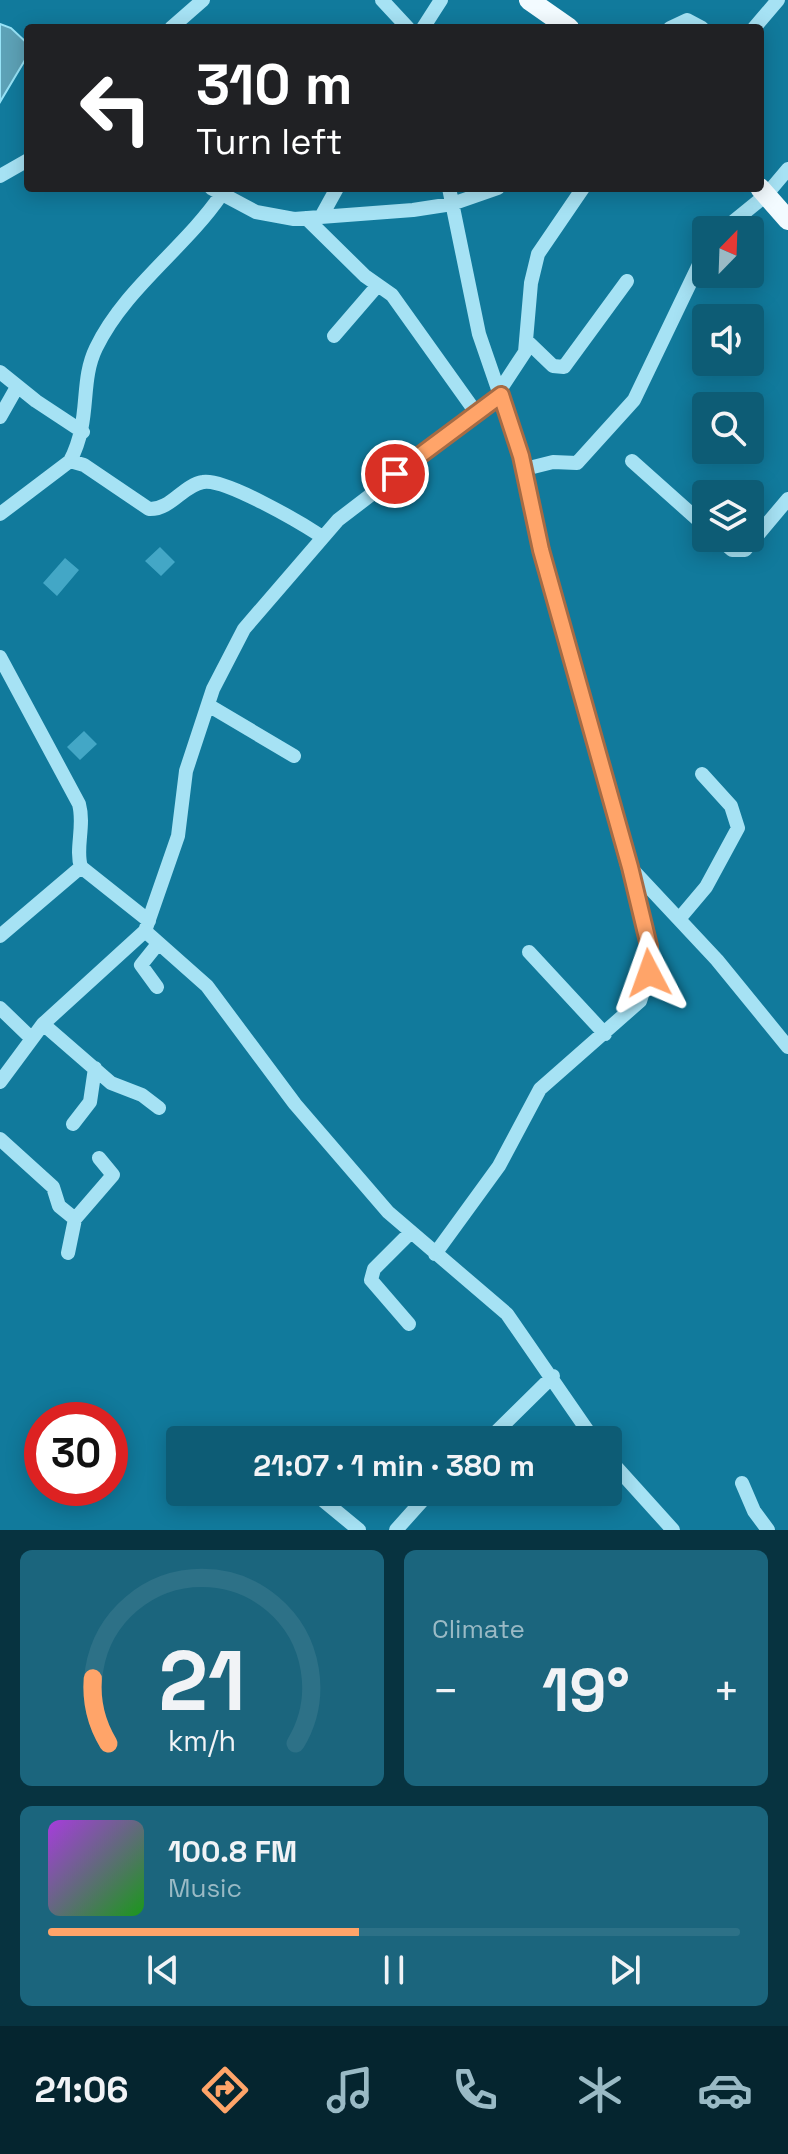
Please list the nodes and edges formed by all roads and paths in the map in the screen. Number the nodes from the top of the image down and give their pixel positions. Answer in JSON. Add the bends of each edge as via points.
{"nodes":[{"id":1,"x":203,"y":0,"type":"edge"},
{"id":2,"x":382,"y":0,"type":"edge"},
{"id":3,"x":441,"y":0,"type":"edge"},
{"id":4,"x":778,"y":0,"type":"edge"},
{"id":5,"x":539,"y":3,"type":"edge"},
{"id":6,"x":176,"y":24,"type":"edge"},
{"id":7,"x":404,"y":24,"type":"edge"},
{"id":8,"x":426,"y":24,"type":"edge"},
{"id":9,"x":564,"y":24,"type":"edge"},
{"id":10,"x":757,"y":24,"type":"edge"},
{"id":11,"x":24,"y":162,"type":"edge"},
{"id":12,"x":788,"y":169,"type":"edge"},
{"id":13,"x":0,"y":176,"type":"edge"},
{"id":14,"x":764,"y":190,"type":"edge"},
{"id":15,"x":216,"y":192,"type":"edge"},
{"id":16,"x":334,"y":192,"type":"edge"},
{"id":17,"x":450,"y":192,"type":"edge"},
{"id":18,"x":486,"y":192,"type":"edge"},
{"id":19,"x":580,"y":192,"type":"edge"},
{"id":20,"x":762,"y":192,"type":"edge"},
{"id":21,"x":764,"y":192,"type":"edge"},
{"id":22,"x":452,"y":204,"type":"junction"},
{"id":23,"x":737,"y":216,"type":"edge"},
{"id":24,"x":314,"y":217,"type":"junction"},
{"id":25,"x":788,"y":220,"type":"edge"},
{"id":26,"x":692,"y":279,"type":"edge"},
{"id":27,"x":627,"y":281,"type":"dead end"},
{"id":28,"x":378,"y":285,"type":"junction"},
{"id":29,"x":334,"y":336,"type":"dead end"},
{"id":30,"x":527,"y":341,"type":"junction"},
{"id":31,"x":0,"y":372,"type":"edge"},
{"id":32,"x":17,"y":387,"type":"junction"},
{"id":33,"x":500,"y":393,"type":"junction"},
{"id":34,"x":477,"y":414,"type":"junction"},
{"id":35,"x":0,"y":417,"type":"edge"},
{"id":36,"x":83,"y":432,"type":"junction"},
{"id":37,"x":70,"y":461,"type":"junction"},
{"id":38,"x":632,"y":461,"type":"dead end"},
{"id":39,"x":525,"y":469,"type":"junction"},
{"id":40,"x":788,"y":499,"type":"edge"},
{"id":41,"x":2,"y":507,"type":"edge"},
{"id":42,"x":692,"y":515,"type":"edge"},
{"id":43,"x":764,"y":527,"type":"edge"},
{"id":44,"x":321,"y":536,"type":"junction"},
{"id":45,"x":0,"y":657,"type":"edge"},
{"id":46,"x":12,"y":677,"type":"junction"},
{"id":47,"x":0,"y":687,"type":"edge"},
{"id":48,"x":208,"y":705,"type":"junction"},
{"id":49,"x":294,"y":756,"type":"dead end"},
{"id":50,"x":702,"y":774,"type":"dead end"},
{"id":51,"x":81,"y":867,"type":"junction"},
{"id":52,"x":630,"y":867,"type":"junction"},
{"id":53,"x":679,"y":919,"type":"junction"},
{"id":54,"x":147,"y":926,"type":"junction"},
{"id":55,"x":0,"y":936,"type":"edge"},
{"id":56,"x":157,"y":945,"type":"junction"},
{"id":57,"x":529,"y":952,"type":"dead end"},
{"id":58,"x":157,"y":987,"type":"dead end"},
{"id":59,"x":0,"y":1008,"type":"edge"},
{"id":60,"x":43,"y":1024,"type":"junction"},
{"id":61,"x":605,"y":1034,"type":"junction"},
{"id":62,"x":30,"y":1037,"type":"junction"},
{"id":63,"x":785,"y":1037,"type":"edge"},
{"id":64,"x":95,"y":1068,"type":"junction"},
{"id":65,"x":0,"y":1082,"type":"edge"},
{"id":66,"x":159,"y":1108,"type":"dead end"},
{"id":67,"x":73,"y":1124,"type":"dead end"},
{"id":68,"x":0,"y":1139,"type":"edge"},
{"id":69,"x":99,"y":1158,"type":"dead end"},
{"id":70,"x":75,"y":1219,"type":"junction"},
{"id":71,"x":409,"y":1234,"type":"junction"},
{"id":72,"x":68,"y":1253,"type":"dead end"},
{"id":73,"x":435,"y":1254,"type":"junction"},
{"id":74,"x":409,"y":1324,"type":"dead end"},
{"id":75,"x":553,"y":1376,"type":"junction"},
{"id":76,"x":502,"y":1426,"type":"edge"},
{"id":77,"x":585,"y":1426,"type":"edge"},
{"id":78,"x":622,"y":1474,"type":"edge"},
{"id":79,"x":742,"y":1483,"type":"dead end"},
{"id":80,"x":330,"y":1506,"type":"edge"},
{"id":81,"x":417,"y":1506,"type":"edge"},
{"id":82,"x":359,"y":1530,"type":"edge"},
{"id":83,"x":396,"y":1530,"type":"edge"},
{"id":84,"x":673,"y":1530,"type":"edge"},
{"id":85,"x":768,"y":1530,"type":"edge"}],
"edges":[{"from":1,"to":6,"type":"street"},
{"from":2,"to":7,"type":"street"},
{"from":3,"to":8,"type":"street"},
{"from":4,"to":10,"type":"street"},
{"from":5,"to":9,"type":"main road"},
{"from":11,"to":13,"type":"street"},
{"from":12,"to":14,"type":"street"},
{"from":15,"to":24,"type":"street","via":[[256,212]]},
{"from":15,"to":36,"type":"street","via":[[199,225],[153,270],[103,335],[90,367]]},
{"from":16,"to":24,"type":"street"},
{"from":17,"to":22,"type":"street"},
{"from":18,"to":22,"type":"street"},
{"from":19,"to":30,"type":"street","via":[[538,254]]},
{"from":20,"to":23,"type":"street"},
{"from":21,"to":25,"type":"main road"},
{"from":22,"to":24,"type":"street"},
{"from":22,"to":33,"type":"street","via":[[479,334]]},
{"from":24,"to":28,"type":"street"},
{"from":26,"to":39,"type":"street","via":[[629,407],[577,463]]},
{"from":27,"to":30,"type":"street","via":[[564,367],[553,366]]},
{"from":28,"to":29,"type":"street"},
{"from":28,"to":34,"type":"street","via":[[396,301]]},
{"from":30,"to":33,"type":"street"},
{"from":31,"to":32,"type":"street"},
{"from":32,"to":35,"type":"street"},
{"from":32,"to":36,"type":"street"},
{"from":33,"to":34,"type":"street"},
{"from":33,"to":39,"type":"street"},
{"from":34,"to":44,"type":"street"},
{"from":36,"to":37,"type":"street"},
{"from":37,"to":41,"type":"street"},
{"from":37,"to":44,"type":"street","via":[[149,509],[197,484],[212,482]]},
{"from":38,"to":42,"type":"street"},
{"from":39,"to":52,"type":"street","via":[[541,550]]},
{"from":40,"to":43,"type":"street"},
{"from":44,"to":48,"type":"street","via":[[244,629]]},
{"from":45,"to":46,"type":"street"},
{"from":46,"to":47,"type":"street"},
{"from":46,"to":51,"type":"street","via":[[79,804]]},
{"from":48,"to":49,"type":"street"},
{"from":48,"to":54,"type":"street","via":[[182,785],[178,836]]},
{"from":50,"to":53,"type":"street","via":[[731,806],[738,828],[706,887]]},
{"from":51,"to":54,"type":"street"},
{"from":51,"to":55,"type":"street"},
{"from":52,"to":53,"type":"street"},
{"from":52,"to":61,"type":"street","via":[[649,946],[649,973],[640,1001]]},
{"from":53,"to":63,"type":"street"},
{"from":54,"to":56,"type":"street"},
{"from":54,"to":60,"type":"street"},
{"from":56,"to":58,"type":"street","via":[[141,965]]},
{"from":56,"to":71,"type":"street","via":[[207,986],[295,1104]]},
{"from":57,"to":61,"type":"street"},
{"from":59,"to":62,"type":"street"},
{"from":60,"to":62,"type":"street"},
{"from":60,"to":64,"type":"street"},
{"from":61,"to":73,"type":"street","via":[[540,1089],[499,1166]]},
{"from":62,"to":65,"type":"street"},
{"from":64,"to":66,"type":"street","via":[[111,1083]]},
{"from":64,"to":67,"type":"street","via":[[90,1102]]},
{"from":68,"to":70,"type":"street","via":[[53,1187],[59,1206]]},
{"from":69,"to":70,"type":"street","via":[[113,1175]]},
{"from":70,"to":72,"type":"street"},
{"from":71,"to":73,"type":"street"},
{"from":71,"to":74,"type":"street","via":[[374,1269],[371,1280]]},
{"from":73,"to":75,"type":"street","via":[[499,1305]]},
{"from":75,"to":76,"type":"street"},
{"from":75,"to":77,"type":"street"},
{"from":78,"to":84,"type":"street"},
{"from":79,"to":85,"type":"street"},
{"from":80,"to":82,"type":"street"},
{"from":81,"to":83,"type":"street"}]}
